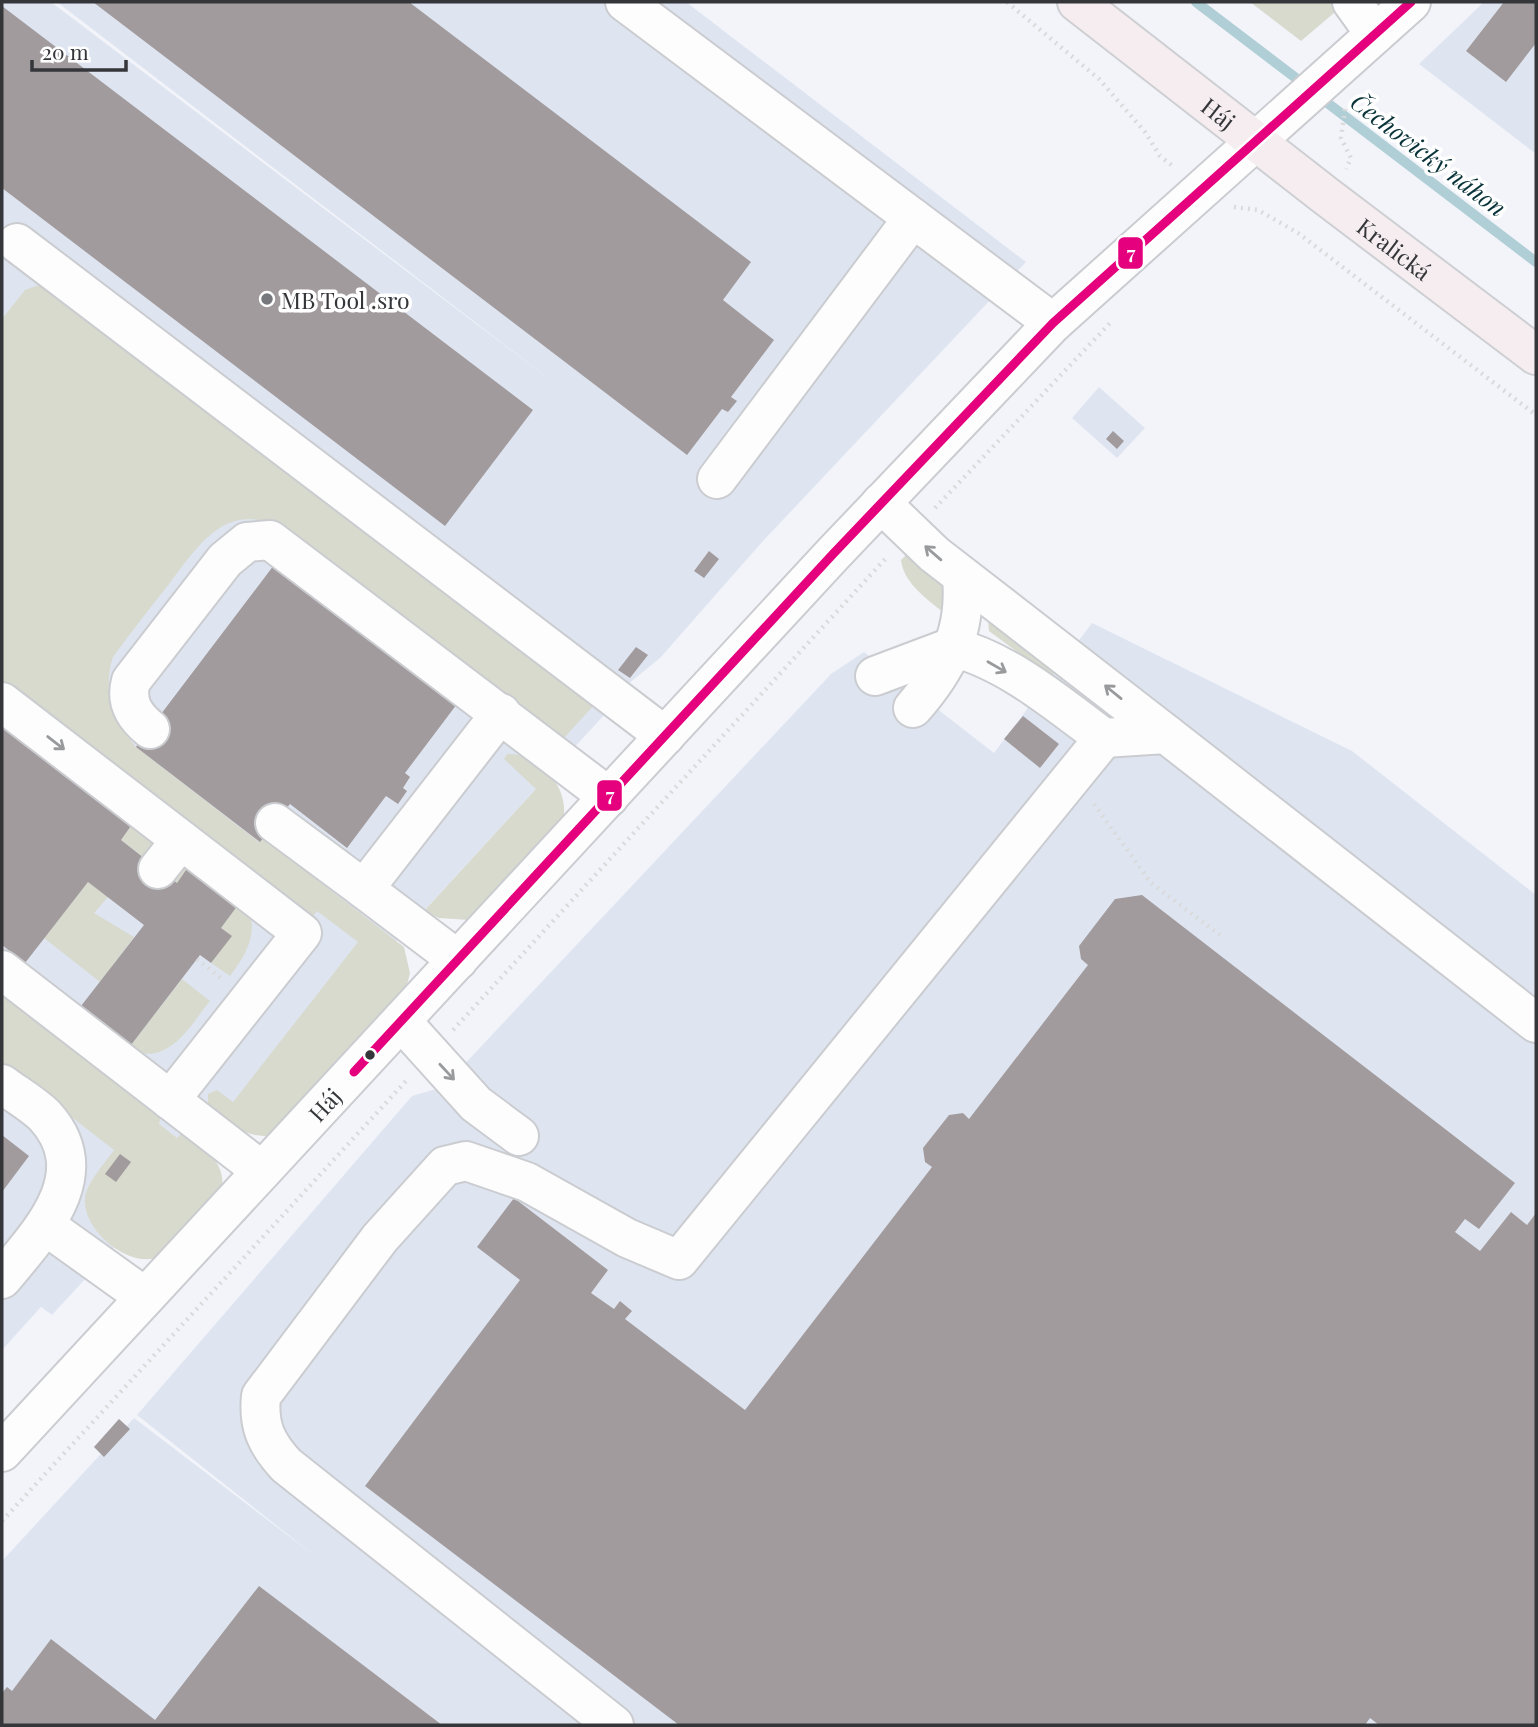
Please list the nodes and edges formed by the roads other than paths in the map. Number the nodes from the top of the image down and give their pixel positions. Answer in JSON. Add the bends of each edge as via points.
{"nodes":[{"id":1,"x":625,"y":2,"type":"edge"},
{"id":2,"x":1077,"y":2,"type":"edge"},
{"id":3,"x":1352,"y":2,"type":"edge"},
{"id":4,"x":1411,"y":2,"type":"edge"},
{"id":5,"x":1375,"y":34,"type":"junction"},
{"id":6,"x":1256,"y":141,"type":"junction"},
{"id":7,"x":914,"y":218,"type":"junction"},
{"id":8,"x":7,"y":246,"type":"edge"},
{"id":9,"x":1053,"y":323,"type":"junction"},
{"id":10,"x":1536,"y":355,"type":"edge"},
{"id":11,"x":717,"y":479,"type":"dead end"},
{"id":12,"x":881,"y":503,"type":"junction"},
{"id":13,"x":962,"y":577,"type":"junction"},
{"id":14,"x":953,"y":647,"type":"junction"},
{"id":15,"x":875,"y":676,"type":"dead end"},
{"id":16,"x":2,"y":702,"type":"edge"},
{"id":17,"x":913,"y":708,"type":"dead end"},
{"id":18,"x":501,"y":713,"type":"junction"},
{"id":19,"x":149,"y":729,"type":"dead end"},
{"id":20,"x":1166,"y":734,"type":"junction"},
{"id":21,"x":665,"y":736,"type":"junction"},
{"id":22,"x":1104,"y":738,"type":"junction"},
{"id":23,"x":610,"y":797,"type":"junction"},
{"id":24,"x":275,"y":823,"type":"dead end"},
{"id":25,"x":364,"y":889,"type":"junction"},
{"id":26,"x":458,"y":960,"type":"junction"},
{"id":27,"x":2,"y":970,"type":"edge"},
{"id":28,"x":401,"y":1021,"type":"junction"},
{"id":29,"x":1536,"y":1023,"type":"edge"},
{"id":30,"x":2,"y":1084,"type":"edge"},
{"id":31,"x":170,"y":1100,"type":"junction"},
{"id":32,"x":519,"y":1136,"type":"dead end"},
{"id":33,"x":262,"y":1171,"type":"junction"},
{"id":34,"x":46,"y":1226,"type":"junction"},
{"id":35,"x":2,"y":1279,"type":"edge"},
{"id":36,"x":145,"y":1297,"type":"junction"},
{"id":37,"x":2,"y":1452,"type":"edge"},
{"id":38,"x":614,"y":1725,"type":"edge"}],
"edges":[{"from":1,"to":7,"type":"street"},
{"from":2,"to":6,"type":"main road","name":"Háj"},
{"from":3,"to":5,"type":"street"},
{"from":4,"to":5,"type":"street"},
{"from":5,"to":6,"type":"street","via":[[1337,90],[1290,110]]},
{"from":6,"to":9,"type":"street","name":"Háj"},
{"from":6,"to":10,"type":"main road","name":"Kralická"},
{"from":7,"to":9,"type":"street"},
{"from":7,"to":11,"type":"street"},
{"from":8,"to":21,"type":"street"},
{"from":9,"to":12,"type":"street","name":"Háj"},
{"from":13,"to":12,"type":"street","one_way":true},
{"from":12,"to":21,"type":"street","name":"Háj"},
{"from":13,"to":14,"type":"street","via":[[965,604]]},
{"from":20,"to":13,"type":"street","one_way":true},
{"from":14,"to":15,"type":"street"},
{"from":14,"to":17,"type":"street"},
{"from":14,"to":22,"type":"street","one_way":true,"via":[[981,657],[1040,692]]},
{"from":16,"to":31,"type":"street","one_way":true,"via":[[169,854],[248,891],[302,933]]},
{"from":18,"to":19,"type":"street","via":[[278,543],[261,539],[247,542],[225,560],[131,681],[131,710]]},
{"from":18,"to":23,"type":"street"},
{"from":18,"to":25,"type":"street"},
{"from":20,"to":22,"type":"street"},
{"from":20,"to":29,"type":"street"},
{"from":21,"to":23,"type":"street","name":"Háj"},
{"from":22,"to":38,"type":"street","via":[[679,1260],[627,1238],[527,1182],[466,1161],[444,1166],[380,1238],[261,1396],[264,1435],[286,1465]]},
{"from":23,"to":26,"type":"street","name":"Háj"},
{"from":24,"to":25,"type":"street"},
{"from":25,"to":26,"type":"street"},
{"from":26,"to":28,"type":"street","name":"Háj"},
{"from":27,"to":31,"type":"street"},
{"from":28,"to":32,"type":"street","one_way":true,"via":[[476,1104]]},
{"from":28,"to":33,"type":"street","name":"Háj"},
{"from":30,"to":34,"type":"street","via":[[44,1115],[63,1147],[62,1192]]},
{"from":31,"to":33,"type":"street"},
{"from":33,"to":36,"type":"street","name":"Háj"},
{"from":34,"to":35,"type":"street"},
{"from":34,"to":36,"type":"street"},
{"from":36,"to":37,"type":"street","name":"Háj"}]}
